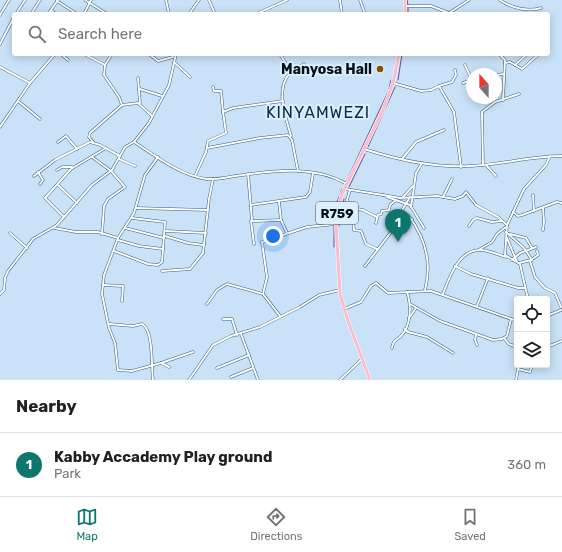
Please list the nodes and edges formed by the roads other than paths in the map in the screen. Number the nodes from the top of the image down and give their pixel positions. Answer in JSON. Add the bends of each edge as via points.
{"nodes":[{"id":1,"x":9,"y":0,"type":"edge"},
{"id":2,"x":25,"y":0,"type":"edge"},
{"id":3,"x":40,"y":0,"type":"edge"},
{"id":4,"x":85,"y":0,"type":"edge"},
{"id":5,"x":92,"y":0,"type":"edge"},
{"id":6,"x":166,"y":0,"type":"edge"},
{"id":7,"x":199,"y":0,"type":"edge"},
{"id":8,"x":209,"y":0,"type":"edge"},
{"id":9,"x":288,"y":0,"type":"edge"},
{"id":10,"x":340,"y":0,"type":"edge"},
{"id":11,"x":360,"y":0,"type":"edge"},
{"id":12,"x":405,"y":0,"type":"edge"},
{"id":13,"x":469,"y":0,"type":"edge"},
{"id":14,"x":500,"y":0,"type":"edge"},
{"id":15,"x":57,"y":1,"type":"edge"},
{"id":16,"x":90,"y":4,"type":"junction"},
{"id":17,"x":405,"y":6,"type":"junction"},
{"id":18,"x":541,"y":8,"type":"dead end"},
{"id":19,"x":50,"y":10,"type":"joint"},
{"id":20,"x":443,"y":10,"type":"joint"},
{"id":21,"x":17,"y":12,"type":"edge"},
{"id":22,"x":32,"y":12,"type":"edge"},
{"id":23,"x":53,"y":12,"type":"edge"},
{"id":24,"x":75,"y":12,"type":"edge"},
{"id":25,"x":85,"y":12,"type":"edge"},
{"id":26,"x":104,"y":12,"type":"edge"},
{"id":27,"x":169,"y":12,"type":"edge"},
{"id":28,"x":190,"y":12,"type":"edge"},
{"id":29,"x":214,"y":12,"type":"edge"},
{"id":30,"x":262,"y":12,"type":"edge"},
{"id":31,"x":342,"y":12,"type":"edge"},
{"id":32,"x":364,"y":12,"type":"edge"},
{"id":33,"x":405,"y":12,"type":"edge"},
{"id":34,"x":446,"y":12,"type":"edge"},
{"id":35,"x":453,"y":12,"type":"edge"},
{"id":36,"x":0,"y":15,"type":"edge"},
{"id":37,"x":12,"y":21,"type":"edge"},
{"id":38,"x":0,"y":44,"type":"edge"},
{"id":39,"x":52,"y":56,"type":"edge"},
{"id":40,"x":63,"y":56,"type":"edge"},
{"id":41,"x":88,"y":56,"type":"edge"},
{"id":42,"x":111,"y":56,"type":"edge"},
{"id":43,"x":152,"y":56,"type":"edge"},
{"id":44,"x":281,"y":56,"type":"edge"},
{"id":45,"x":399,"y":56,"type":"edge"},
{"id":46,"x":502,"y":56,"type":"edge"},
{"id":47,"x":525,"y":56,"type":"edge"},
{"id":48,"x":537,"y":56,"type":"edge"},
{"id":49,"x":174,"y":57,"type":"joint"},
{"id":50,"x":68,"y":60,"type":"dead end"},
{"id":51,"x":174,"y":62,"type":"junction"},
{"id":52,"x":304,"y":64,"type":"dead end"},
{"id":53,"x":505,"y":64,"type":"junction"},
{"id":54,"x":105,"y":65,"type":"junction"},
{"id":55,"x":465,"y":65,"type":"dead end"},
{"id":56,"x":516,"y":65,"type":"junction"},
{"id":57,"x":0,"y":67,"type":"edge"},
{"id":58,"x":466,"y":68,"type":"edge"},
{"id":59,"x":455,"y":70,"type":"dead end"},
{"id":60,"x":291,"y":72,"type":"junction"},
{"id":61,"x":504,"y":74,"type":"joint"},
{"id":62,"x":190,"y":77,"type":"dead end"},
{"id":63,"x":138,"y":78,"type":"dead end"},
{"id":64,"x":466,"y":82,"type":"edge"},
{"id":65,"x":30,"y":83,"type":"junction"},
{"id":66,"x":393,"y":83,"type":"junction"},
{"id":67,"x":463,"y":83,"type":"dead end"},
{"id":68,"x":213,"y":86,"type":"dead end"},
{"id":69,"x":439,"y":86,"type":"junction"},
{"id":70,"x":140,"y":90,"type":"junction"},
{"id":71,"x":519,"y":94,"type":"dead end"},
{"id":72,"x":162,"y":96,"type":"junction"},
{"id":73,"x":503,"y":100,"type":"junction"},
{"id":74,"x":18,"y":101,"type":"junction"},
{"id":75,"x":283,"y":101,"type":"junction"},
{"id":76,"x":140,"y":104,"type":"junction"},
{"id":77,"x":122,"y":105,"type":"junction"},
{"id":78,"x":223,"y":112,"type":"junction"},
{"id":79,"x":152,"y":116,"type":"junction"},
{"id":80,"x":40,"y":119,"type":"dead end"},
{"id":81,"x":0,"y":127,"type":"edge"},
{"id":82,"x":444,"y":130,"type":"dead end"},
{"id":83,"x":290,"y":136,"type":"junction"},
{"id":84,"x":58,"y":142,"type":"dead end"},
{"id":85,"x":92,"y":142,"type":"junction"},
{"id":86,"x":134,"y":142,"type":"junction"},
{"id":87,"x":77,"y":148,"type":"junction"},
{"id":88,"x":106,"y":148,"type":"junction"},
{"id":89,"x":207,"y":148,"type":"junction"},
{"id":90,"x":364,"y":149,"type":"junction"},
{"id":91,"x":550,"y":156,"type":"junction"},
{"id":92,"x":562,"y":156,"type":"edge"},
{"id":93,"x":92,"y":157,"type":"junction"},
{"id":94,"x":119,"y":157,"type":"junction"},
{"id":95,"x":158,"y":157,"type":"junction"},
{"id":96,"x":402,"y":159,"type":"junction"},
{"id":97,"x":422,"y":163,"type":"junction"},
{"id":98,"x":485,"y":165,"type":"junction"},
{"id":99,"x":136,"y":166,"type":"dead end"},
{"id":100,"x":73,"y":167,"type":"junction"},
{"id":101,"x":461,"y":167,"type":"junction"},
{"id":102,"x":57,"y":170,"type":"dead end"},
{"id":103,"x":298,"y":171,"type":"junction"},
{"id":104,"x":38,"y":172,"type":"junction"},
{"id":105,"x":111,"y":172,"type":"junction"},
{"id":106,"x":313,"y":173,"type":"junction"},
{"id":107,"x":248,"y":174,"type":"junction"},
{"id":108,"x":34,"y":176,"type":"dead end"},
{"id":109,"x":195,"y":176,"type":"junction"},
{"id":110,"x":496,"y":176,"type":"dead end"},
{"id":111,"x":213,"y":179,"type":"junction"},
{"id":112,"x":452,"y":179,"type":"dead end"},
{"id":113,"x":40,"y":184,"type":"dead end"},
{"id":114,"x":347,"y":184,"type":"junction"},
{"id":115,"x":58,"y":185,"type":"junction"},
{"id":116,"x":413,"y":186,"type":"junction"},
{"id":117,"x":345,"y":188,"type":"junction"},
{"id":118,"x":350,"y":190,"type":"junction"},
{"id":119,"x":383,"y":195,"type":"junction"},
{"id":120,"x":533,"y":195,"type":"dead end"},
{"id":121,"x":402,"y":197,"type":"junction"},
{"id":122,"x":412,"y":197,"type":"junction"},
{"id":123,"x":443,"y":197,"type":"junction"},
{"id":124,"x":395,"y":200,"type":"junction"},
{"id":125,"x":279,"y":202,"type":"junction"},
{"id":126,"x":77,"y":203,"type":"junction"},
{"id":127,"x":406,"y":203,"type":"junction"},
{"id":128,"x":562,"y":203,"type":"edge"},
{"id":129,"x":251,"y":205,"type":"junction"},
{"id":130,"x":411,"y":207,"type":"junction"},
{"id":131,"x":136,"y":208,"type":"junction"},
{"id":132,"x":351,"y":208,"type":"junction"},
{"id":133,"x":543,"y":208,"type":"junction"},
{"id":134,"x":208,"y":210,"type":"junction"},
{"id":135,"x":513,"y":212,"type":"junction"},
{"id":136,"x":534,"y":212,"type":"junction"},
{"id":137,"x":64,"y":217,"type":"junction"},
{"id":138,"x":377,"y":217,"type":"junction"},
{"id":139,"x":399,"y":217,"type":"junction"},
{"id":140,"x":132,"y":218,"type":"junction"},
{"id":141,"x":412,"y":219,"type":"junction"},
{"id":142,"x":252,"y":220,"type":"junction"},
{"id":143,"x":281,"y":220,"type":"junction"},
{"id":144,"x":502,"y":221,"type":"junction"},
{"id":145,"x":376,"y":222,"type":"dead end"},
{"id":146,"x":396,"y":222,"type":"dead end"},
{"id":147,"x":336,"y":224,"type":"junction"},
{"id":148,"x":469,"y":226,"type":"dead end"},
{"id":149,"x":506,"y":226,"type":"junction"},
{"id":150,"x":54,"y":228,"type":"junction"},
{"id":151,"x":125,"y":228,"type":"junction"},
{"id":152,"x":424,"y":228,"type":"dead end"},
{"id":153,"x":543,"y":230,"type":"dead end"},
{"id":154,"x":166,"y":231,"type":"junction"},
{"id":155,"x":506,"y":232,"type":"junction"},
{"id":156,"x":10,"y":233,"type":"dead end"},
{"id":157,"x":206,"y":233,"type":"junction"},
{"id":158,"x":102,"y":234,"type":"junction"},
{"id":159,"x":288,"y":234,"type":"junction"},
{"id":160,"x":509,"y":234,"type":"junction"},
{"id":161,"x":506,"y":236,"type":"junction"},
{"id":162,"x":165,"y":237,"type":"junction"},
{"id":163,"x":118,"y":239,"type":"junction"},
{"id":164,"x":254,"y":244,"type":"dead end"},
{"id":165,"x":203,"y":245,"type":"junction"},
{"id":166,"x":536,"y":247,"type":"dead end"},
{"id":167,"x":27,"y":248,"type":"junction"},
{"id":168,"x":532,"y":248,"type":"junction"},
{"id":169,"x":163,"y":249,"type":"junction"},
{"id":170,"x":377,"y":249,"type":"junction"},
{"id":171,"x":479,"y":250,"type":"junction"},
{"id":172,"x":526,"y":250,"type":"junction"},
{"id":173,"x":114,"y":251,"type":"junction"},
{"id":174,"x":537,"y":251,"type":"dead end"},
{"id":175,"x":515,"y":257,"type":"junction"},
{"id":176,"x":507,"y":258,"type":"junction"},
{"id":177,"x":512,"y":260,"type":"junction"},
{"id":178,"x":531,"y":260,"type":"junction"},
{"id":179,"x":518,"y":263,"type":"junction"},
{"id":180,"x":364,"y":266,"type":"dead end"},
{"id":181,"x":455,"y":266,"type":"junction"},
{"id":182,"x":162,"y":270,"type":"dead end"},
{"id":183,"x":488,"y":278,"type":"junction"},
{"id":184,"x":103,"y":285,"type":"junction"},
{"id":185,"x":526,"y":288,"type":"junction"},
{"id":186,"x":340,"y":290,"type":"junction"},
{"id":187,"x":425,"y":290,"type":"junction"},
{"id":188,"x":406,"y":292,"type":"junction"},
{"id":189,"x":0,"y":294,"type":"edge"},
{"id":190,"x":263,"y":294,"type":"junction"},
{"id":191,"x":443,"y":294,"type":"junction"},
{"id":192,"x":527,"y":296,"type":"edge"},
{"id":193,"x":122,"y":301,"type":"dead end"},
{"id":194,"x":208,"y":304,"type":"dead end"},
{"id":195,"x":410,"y":304,"type":"junction"},
{"id":196,"x":477,"y":306,"type":"junction"},
{"id":197,"x":561,"y":306,"type":"edge"},
{"id":198,"x":416,"y":308,"type":"junction"},
{"id":199,"x":344,"y":309,"type":"junction"},
{"id":200,"x":561,"y":312,"type":"edge"},
{"id":201,"x":550,"y":315,"type":"edge"},
{"id":202,"x":280,"y":316,"type":"junction"},
{"id":203,"x":223,"y":319,"type":"dead end"},
{"id":204,"x":408,"y":319,"type":"junction"},
{"id":205,"x":511,"y":319,"type":"junction"},
{"id":206,"x":514,"y":320,"type":"edge"},
{"id":207,"x":109,"y":324,"type":"junction"},
{"id":208,"x":405,"y":329,"type":"junction"},
{"id":209,"x":241,"y":334,"type":"junction"},
{"id":210,"x":237,"y":335,"type":"junction"},
{"id":211,"x":476,"y":335,"type":"junction"},
{"id":212,"x":504,"y":338,"type":"junction"},
{"id":213,"x":562,"y":341,"type":"edge"},
{"id":214,"x":477,"y":346,"type":"dead end"},
{"id":215,"x":514,"y":346,"type":"edge"},
{"id":216,"x":550,"y":346,"type":"edge"},
{"id":217,"x":392,"y":348,"type":"dead end"},
{"id":218,"x":193,"y":352,"type":"dead end"},
{"id":219,"x":453,"y":353,"type":"dead end"},
{"id":220,"x":249,"y":355,"type":"junction"},
{"id":221,"x":362,"y":359,"type":"junction"},
{"id":222,"x":161,"y":363,"type":"junction"},
{"id":223,"x":151,"y":366,"type":"junction"},
{"id":224,"x":169,"y":367,"type":"dead end"},
{"id":225,"x":216,"y":368,"type":"dead end"},
{"id":226,"x":253,"y":368,"type":"junction"},
{"id":227,"x":531,"y":368,"type":"edge"},
{"id":228,"x":231,"y":377,"type":"dead end"},
{"id":229,"x":153,"y":380,"type":"edge"},
{"id":230,"x":189,"y":380,"type":"edge"},
{"id":231,"x":258,"y":380,"type":"edge"},
{"id":232,"x":340,"y":380,"type":"edge"},
{"id":233,"x":370,"y":380,"type":"edge"},
{"id":234,"x":516,"y":380,"type":"edge"}],
"edges":[{"from":1,"to":36,"type":"street"},
{"from":2,"to":21,"type":"street"},
{"from":3,"to":22,"type":"street"},
{"from":4,"to":16,"type":"street"},
{"from":5,"to":16,"type":"street"},
{"from":6,"to":27,"type":"street"},
{"from":7,"to":28,"type":"street"},
{"from":8,"to":29,"type":"street"},
{"from":9,"to":30,"type":"street"},
{"from":10,"to":31,"type":"street"},
{"from":11,"to":32,"type":"street"},
{"from":12,"to":17,"type":"main road"},
{"from":13,"to":35,"type":"street"},
{"from":14,"to":18,"type":"street","via":[[530,11]]},
{"from":15,"to":19,"type":"street"},
{"from":15,"to":24,"type":"street"},
{"from":16,"to":25,"type":"street"},
{"from":16,"to":26,"type":"street"},
{"from":17,"to":20,"type":"street","via":[[431,6]]},
{"from":17,"to":33,"type":"main road"},
{"from":19,"to":23,"type":"street"},
{"from":20,"to":34,"type":"street"},
{"from":37,"to":38,"type":"street"},
{"from":39,"to":65,"type":"street"},
{"from":40,"to":50,"type":"street"},
{"from":41,"to":54,"type":"street"},
{"from":42,"to":54,"type":"street"},
{"from":43,"to":49,"type":"street","via":[[158,61]]},
{"from":44,"to":60,"type":"street"},
{"from":45,"to":66,"type":"main road","number":"R759"},
{"from":46,"to":53,"type":"street"},
{"from":47,"to":56,"type":"street"},
{"from":48,"to":56,"type":"street","via":[[522,69]]},
{"from":49,"to":51,"type":"street"},
{"from":51,"to":62,"type":"street"},
{"from":51,"to":72,"type":"street","via":[[169,85]]},
{"from":52,"to":60,"type":"street"},
{"from":53,"to":56,"type":"street","via":[[509,61]]},
{"from":53,"to":61,"type":"street"},
{"from":54,"to":77,"type":"street","via":[[104,75]]},
{"from":55,"to":58,"type":"street"},
{"from":57,"to":65,"type":"street"},
{"from":59,"to":69,"type":"street","via":[[456,75],[452,82]]},
{"from":60,"to":75,"type":"street","via":[[284,86]]},
{"from":61,"to":73,"type":"street"},
{"from":63,"to":70,"type":"street"},
{"from":64,"to":67,"type":"street"},
{"from":65,"to":74,"type":"street"},
{"from":66,"to":69,"type":"street","via":[[420,91]]},
{"from":66,"to":90,"type":"main road","number":"R759"},
{"from":68,"to":78,"type":"street","via":[[214,91],[221,91]]},
{"from":69,"to":101,"type":"street","via":[[454,112]]},
{"from":70,"to":72,"type":"street"},
{"from":70,"to":76,"type":"street"},
{"from":71,"to":73,"type":"street"},
{"from":72,"to":79,"type":"street"},
{"from":73,"to":98,"type":"street","via":[[488,106],[482,112]]},
{"from":74,"to":80,"type":"street"},
{"from":74,"to":81,"type":"street"},
{"from":75,"to":78,"type":"street","via":[[233,108]]},
{"from":75,"to":83,"type":"street"},
{"from":76,"to":77,"type":"street","via":[[132,102]]},
{"from":76,"to":79,"type":"street"},
{"from":77,"to":85,"type":"street","via":[[90,134]]},
{"from":78,"to":89,"type":"street","via":[[226,133],[208,141]]},
{"from":79,"to":86,"type":"street"},
{"from":82,"to":96,"type":"street","via":[[416,142]]},
{"from":83,"to":89,"type":"street","via":[[260,138]]},
{"from":83,"to":103,"type":"street"},
{"from":84,"to":87,"type":"street","via":[[66,136]]},
{"from":85,"to":87,"type":"street"},
{"from":85,"to":88,"type":"street"},
{"from":86,"to":94,"type":"street","via":[[125,148]]},
{"from":86,"to":95,"type":"street"},
{"from":87,"to":104,"type":"street"},
{"from":88,"to":93,"type":"street"},
{"from":88,"to":94,"type":"street"},
{"from":89,"to":109,"type":"street"},
{"from":90,"to":96,"type":"street"},
{"from":90,"to":114,"type":"main road","number":"R759"},
{"from":91,"to":92,"type":"street"},
{"from":91,"to":98,"type":"street"},
{"from":91,"to":135,"type":"street","via":[[546,165],[524,189]]},
{"from":93,"to":100,"type":"street"},
{"from":93,"to":105,"type":"street"},
{"from":94,"to":99,"type":"street"},
{"from":94,"to":105,"type":"street"},
{"from":95,"to":109,"type":"street","via":[[178,170]]},
{"from":95,"to":131,"type":"street","via":[[145,175]]},
{"from":96,"to":97,"type":"street"},
{"from":97,"to":101,"type":"street"},
{"from":97,"to":116,"type":"street"},
{"from":98,"to":101,"type":"street"},
{"from":98,"to":110,"type":"street"},
{"from":100,"to":102,"type":"street","via":[[62,167]]},
{"from":100,"to":115,"type":"street"},
{"from":103,"to":106,"type":"street"},
{"from":103,"to":107,"type":"street","via":[[275,170]]},
{"from":104,"to":108,"type":"street"},
{"from":104,"to":113,"type":"street","via":[[43,180]]},
{"from":105,"to":126,"type":"street","via":[[97,180]]},
{"from":105,"to":158,"type":"street","via":[[124,187],[104,206]]},
{"from":106,"to":114,"type":"street","via":[[337,178]]},
{"from":106,"to":125,"type":"street","via":[[308,196]]},
{"from":107,"to":111,"type":"street"},
{"from":107,"to":129,"type":"street"},
{"from":109,"to":111,"type":"street"},
{"from":111,"to":134,"type":"street"},
{"from":112,"to":123,"type":"street"},
{"from":114,"to":117,"type":"main road","number":"R759"},
{"from":115,"to":126,"type":"street"},
{"from":115,"to":137,"type":"street","via":[[45,200]]},
{"from":116,"to":121,"type":"street"},
{"from":116,"to":122,"type":"street"},
{"from":117,"to":118,"type":"street"},
{"from":117,"to":147,"type":"main road","number":"R759","via":[[338,204]]},
{"from":118,"to":119,"type":"street"},
{"from":118,"to":132,"type":"street","via":[[347,200]]},
{"from":119,"to":121,"type":"street"},
{"from":119,"to":124,"type":"street"},
{"from":120,"to":136,"type":"street"},
{"from":121,"to":122,"type":"street"},
{"from":121,"to":124,"type":"street"},
{"from":122,"to":123,"type":"street"},
{"from":122,"to":127,"type":"street"},
{"from":122,"to":130,"type":"street"},
{"from":123,"to":144,"type":"street","via":[[458,198],[466,192],[476,205]]},
{"from":124,"to":127,"type":"street"},
{"from":124,"to":138,"type":"street","via":[[389,210],[382,211]]},
{"from":125,"to":129,"type":"street"},
{"from":125,"to":143,"type":"street"},
{"from":126,"to":137,"type":"street"},
{"from":127,"to":130,"type":"street"},
{"from":127,"to":139,"type":"street"},
{"from":128,"to":133,"type":"street","via":[[557,202]]},
{"from":129,"to":142,"type":"street"},
{"from":130,"to":152,"type":"street"},
{"from":131,"to":134,"type":"street"},
{"from":131,"to":140,"type":"street"},
{"from":132,"to":138,"type":"street","via":[[363,210]]},
{"from":132,"to":170,"type":"street","via":[[354,230],[361,231],[366,244]]},
{"from":133,"to":136,"type":"street"},
{"from":133,"to":153,"type":"street"},
{"from":134,"to":157,"type":"street"},
{"from":135,"to":136,"type":"street","via":[[520,216]]},
{"from":135,"to":149,"type":"street"},
{"from":137,"to":150,"type":"street"},
{"from":138,"to":145,"type":"street"},
{"from":139,"to":141,"type":"street","via":[[407,214]]},
{"from":139,"to":146,"type":"street"},
{"from":140,"to":151,"type":"street"},
{"from":140,"to":154,"type":"street","via":[[164,221]]},
{"from":141,"to":170,"type":"street","via":[[397,226]]},
{"from":141,"to":187,"type":"street","via":[[428,256]]},
{"from":142,"to":143,"type":"street"},
{"from":142,"to":164,"type":"street"},
{"from":143,"to":159,"type":"street"},
{"from":144,"to":148,"type":"street","via":[[492,222],[477,218]]},
{"from":144,"to":149,"type":"street"},
{"from":147,"to":159,"type":"street","via":[[315,226]]},
{"from":147,"to":186,"type":"main road","number":"R759"},
{"from":149,"to":155,"type":"street"},
{"from":149,"to":171,"type":"street","via":[[492,242]]},
{"from":150,"to":158,"type":"street"},
{"from":150,"to":167,"type":"street","via":[[33,240]]},
{"from":151,"to":162,"type":"street"},
{"from":151,"to":163,"type":"street"},
{"from":154,"to":157,"type":"street"},
{"from":154,"to":162,"type":"street"},
{"from":155,"to":160,"type":"street"},
{"from":155,"to":161,"type":"street"},
{"from":156,"to":167,"type":"street"},
{"from":157,"to":165,"type":"street"},
{"from":158,"to":163,"type":"street"},
{"from":159,"to":190,"type":"street","via":[[262,242],[267,277]]},
{"from":160,"to":168,"type":"street","via":[[526,238]]},
{"from":160,"to":172,"type":"street"},
{"from":161,"to":175,"type":"street"},
{"from":161,"to":176,"type":"street"},
{"from":162,"to":165,"type":"street"},
{"from":162,"to":169,"type":"street"},
{"from":163,"to":169,"type":"street","via":[[138,246]]},
{"from":163,"to":173,"type":"street"},
{"from":165,"to":182,"type":"street","via":[[204,253],[192,268]]},
{"from":166,"to":168,"type":"street"},
{"from":167,"to":189,"type":"street","via":[[8,272],[4,290]]},
{"from":168,"to":172,"type":"street"},
{"from":169,"to":173,"type":"street","via":[[162,262],[156,265]]},
{"from":170,"to":180,"type":"street"},
{"from":171,"to":176,"type":"street"},
{"from":171,"to":181,"type":"street"},
{"from":172,"to":175,"type":"street"},
{"from":172,"to":178,"type":"street"},
{"from":173,"to":184,"type":"street"},
{"from":174,"to":178,"type":"street","via":[[538,255]]},
{"from":175,"to":177,"type":"street"},
{"from":175,"to":179,"type":"street"},
{"from":176,"to":177,"type":"street"},
{"from":177,"to":179,"type":"street"},
{"from":178,"to":179,"type":"street"},
{"from":178,"to":197,"type":"street","via":[[535,277],[545,288],[555,293]]},
{"from":179,"to":185,"type":"street"},
{"from":181,"to":183,"type":"street","via":[[471,274]]},
{"from":181,"to":191,"type":"street"},
{"from":183,"to":185,"type":"street","via":[[518,288]]},
{"from":183,"to":196,"type":"street"},
{"from":184,"to":193,"type":"street","via":[[123,286]]},
{"from":184,"to":207,"type":"street","via":[[102,294]]},
{"from":185,"to":192,"type":"street"},
{"from":186,"to":199,"type":"main road","number":"R759"},
{"from":186,"to":202,"type":"street","via":[[319,295]]},
{"from":187,"to":188,"type":"street"},
{"from":187,"to":191,"type":"street"},
{"from":188,"to":195,"type":"street"},
{"from":188,"to":199,"type":"street","via":[[386,292],[381,285],[376,284],[371,286],[361,302]]},
{"from":190,"to":194,"type":"street","via":[[224,285],[216,290]]},
{"from":190,"to":202,"type":"street"},
{"from":191,"to":196,"type":"street"},
{"from":195,"to":198,"type":"street"},
{"from":195,"to":204,"type":"street"},
{"from":196,"to":205,"type":"street"},
{"from":197,"to":200,"type":"street"},
{"from":198,"to":204,"type":"street"},
{"from":198,"to":211,"type":"street","via":[[440,321]]},
{"from":199,"to":221,"type":"main road","number":"R759"},
{"from":200,"to":201,"type":"street"},
{"from":202,"to":209,"type":"street"},
{"from":203,"to":210,"type":"street","via":[[232,319]]},
{"from":204,"to":208,"type":"street"},
{"from":205,"to":206,"type":"street"},
{"from":205,"to":212,"type":"street","via":[[507,336]]},
{"from":207,"to":223,"type":"street","via":[[144,324],[150,340]]},
{"from":207,"to":223,"type":"street","via":[[115,343],[118,370],[132,371]]},
{"from":208,"to":217,"type":"street"},
{"from":208,"to":219,"type":"street","via":[[427,337]]},
{"from":209,"to":210,"type":"street"},
{"from":209,"to":220,"type":"street"},
{"from":210,"to":230,"type":"street","via":[[213,345]]},
{"from":211,"to":212,"type":"street","via":[[493,340]]},
{"from":211,"to":214,"type":"street"},
{"from":212,"to":215,"type":"street"},
{"from":213,"to":216,"type":"street"},
{"from":218,"to":222,"type":"street"},
{"from":220,"to":225,"type":"street"},
{"from":220,"to":226,"type":"street"},
{"from":221,"to":232,"type":"street"},
{"from":221,"to":233,"type":"main road","number":"R759"},
{"from":222,"to":223,"type":"street"},
{"from":222,"to":224,"type":"street"},
{"from":223,"to":229,"type":"street"},
{"from":226,"to":228,"type":"street"},
{"from":226,"to":231,"type":"street"},
{"from":227,"to":234,"type":"street","via":[[530,372],[518,369]]}]}
